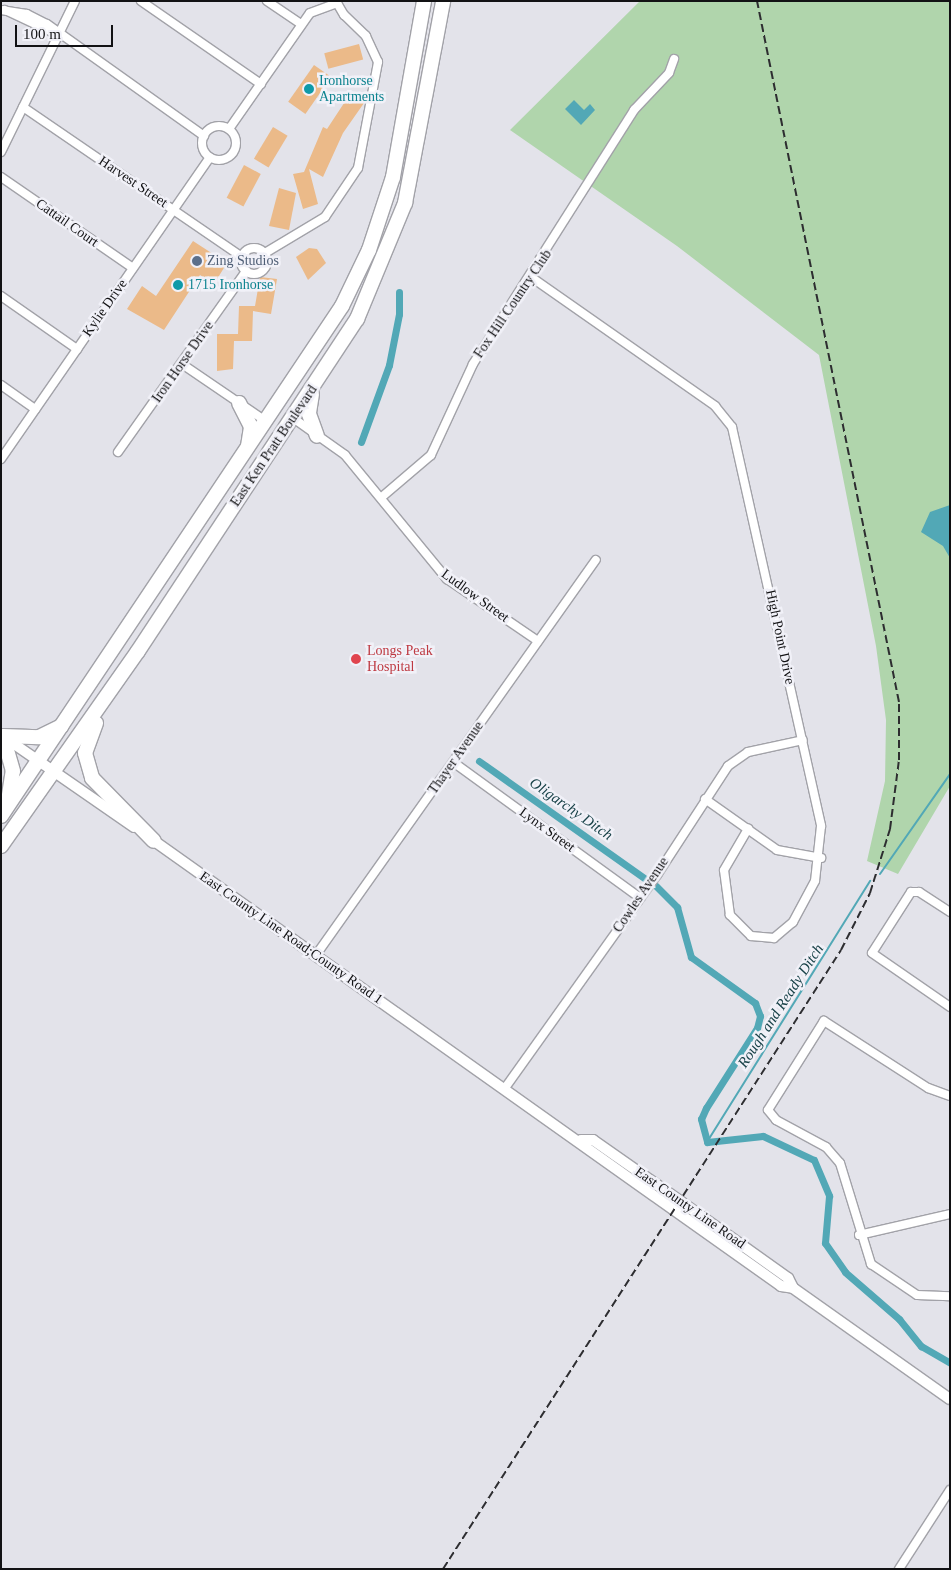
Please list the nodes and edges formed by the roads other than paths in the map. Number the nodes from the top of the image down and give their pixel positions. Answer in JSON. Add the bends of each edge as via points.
{"nodes":[{"id":1,"x":75,"y":1,"type":"edge"},
{"id":2,"x":141,"y":1,"type":"edge"},
{"id":3,"x":267,"y":1,"type":"edge"},
{"id":4,"x":424,"y":1,"type":"edge"},
{"id":5,"x":443,"y":1,"type":"edge"},
{"id":6,"x":337,"y":2,"type":"edge"},
{"id":7,"x":3,"y":10,"type":"edge"},
{"id":8,"x":301,"y":24,"type":"junction"},
{"id":9,"x":59,"y":34,"type":"junction"},
{"id":10,"x":674,"y":59,"type":"dead end"},
{"id":11,"x":261,"y":84,"type":"junction"},
{"id":12,"x":23,"y":107,"type":"junction"},
{"id":13,"x":229,"y":129,"type":"junction"},
{"id":14,"x":204,"y":136,"type":"junction"},
{"id":15,"x":1,"y":152,"type":"edge"},
{"id":16,"x":210,"y":158,"type":"junction"},
{"id":17,"x":1,"y":177,"type":"edge"},
{"id":18,"x":173,"y":209,"type":"junction"},
{"id":19,"x":265,"y":253,"type":"junction"},
{"id":20,"x":242,"y":257,"type":"junction"},
{"id":21,"x":133,"y":268,"type":"junction"},
{"id":22,"x":246,"y":271,"type":"junction"},
{"id":23,"x":530,"y":277,"type":"junction"},
{"id":24,"x":1,"y":296,"type":"edge"},
{"id":25,"x":322,"y":338,"type":"junction"},
{"id":26,"x":77,"y":349,"type":"junction"},
{"id":27,"x":182,"y":364,"type":"junction"},
{"id":28,"x":1,"y":386,"type":"edge"},
{"id":29,"x":313,"y":387,"type":"junction"},
{"id":30,"x":239,"y":403,"type":"junction"},
{"id":31,"x":35,"y":409,"type":"junction"},
{"id":32,"x":293,"y":418,"type":"junction"},
{"id":33,"x":267,"y":422,"type":"junction"},
{"id":34,"x":318,"y":436,"type":"junction"},
{"id":35,"x":247,"y":451,"type":"junction"},
{"id":36,"x":118,"y":452,"type":"dead end"},
{"id":37,"x":1,"y":458,"type":"edge"},
{"id":38,"x":241,"y":494,"type":"junction"},
{"id":39,"x":383,"y":496,"type":"junction"},
{"id":40,"x":596,"y":560,"type":"dead end"},
{"id":41,"x":538,"y":641,"type":"junction"},
{"id":42,"x":109,"y":693,"type":"junction"},
{"id":43,"x":66,"y":724,"type":"junction"},
{"id":44,"x":2,"y":736,"type":"edge"},
{"id":45,"x":802,"y":740,"type":"junction"},
{"id":46,"x":40,"y":761,"type":"junction"},
{"id":47,"x":453,"y":762,"type":"junction"},
{"id":48,"x":54,"y":772,"type":"junction"},
{"id":49,"x":705,"y":799,"type":"junction"},
{"id":50,"x":1,"y":816,"type":"edge"},
{"id":51,"x":748,"y":829,"type":"junction"},
{"id":52,"x":154,"y":841,"type":"junction"},
{"id":53,"x":1,"y":846,"type":"edge"},
{"id":54,"x":821,"y":858,"type":"junction"},
{"id":55,"x":640,"y":898,"type":"junction"},
{"id":56,"x":950,"y":912,"type":"edge"},
{"id":57,"x":316,"y":955,"type":"junction"},
{"id":58,"x":950,"y":1007,"type":"edge"},
{"id":59,"x":505,"y":1088,"type":"junction"},
{"id":60,"x":950,"y":1096,"type":"edge"},
{"id":61,"x":950,"y":1214,"type":"edge"},
{"id":62,"x":859,"y":1234,"type":"junction"},
{"id":63,"x":950,"y":1296,"type":"edge"},
{"id":64,"x":950,"y":1399,"type":"edge"},
{"id":65,"x":950,"y":1490,"type":"edge"},
{"id":66,"x":899,"y":1569,"type":"edge"}],
"edges":[{"from":1,"to":9,"type":"street"},
{"from":2,"to":11,"type":"street"},
{"from":3,"to":8,"type":"street"},
{"from":4,"to":25,"type":"highway","name":"East Ken Pratt Boulevard","via":[[381,216],[356,279]]},
{"from":5,"to":29,"type":"highway","name":"East Ken Pratt Boulevard","via":[[414,167],[392,243],[358,319]]},
{"from":6,"to":8,"type":"street","via":[[310,13]]},
{"from":6,"to":19,"type":"street","via":[[366,36],[378,62],[358,168],[325,217]]},
{"from":7,"to":9,"type":"street","via":[[27,14]]},
{"from":8,"to":11,"type":"street"},
{"from":9,"to":12,"type":"street"},
{"from":9,"to":14,"type":"street"},
{"from":10,"to":23,"type":"street","name":"Fox Hill Country Club","via":[[669,74],[634,110]]},
{"from":11,"to":13,"type":"street"},
{"from":12,"to":15,"type":"street"},
{"from":12,"to":18,"type":"street","name":"Harvest Street"},
{"from":13,"to":14,"type":"street","via":[[214,127]]},
{"from":13,"to":16,"type":"street","via":[[237,142],[234,153],[224,160]]},
{"from":14,"to":16,"type":"street","via":[[202,146]]},
{"from":16,"to":18,"type":"street","name":"Kylie Drive"},
{"from":17,"to":21,"type":"street","name":"Cattail Court"},
{"from":18,"to":20,"type":"street","name":"Harvest Street"},
{"from":18,"to":21,"type":"street","name":"Kylie Drive"},
{"from":19,"to":20,"type":"street","via":[[254,248]]},
{"from":19,"to":22,"type":"street","via":[[264,270],[255,274]]},
{"from":20,"to":22,"type":"street"},
{"from":21,"to":26,"type":"street","name":"Kylie Drive"},
{"from":22,"to":27,"type":"street","name":"Iron Horse Drive"},
{"from":23,"to":39,"type":"street","name":"Fox Hill Country Club","via":[[473,364],[431,455]]},
{"from":23,"to":45,"type":"street","name":"High Point Drive","via":[[715,406],[732,427]]},
{"from":24,"to":26,"type":"street"},
{"from":25,"to":32,"type":"highway","via":[[315,362],[292,401]]},
{"from":25,"to":33,"type":"highway","name":"East Ken Pratt Boulevard"},
{"from":26,"to":31,"type":"street","name":"Kylie Drive"},
{"from":27,"to":30,"type":"street"},
{"from":27,"to":36,"type":"street","name":"Iron Horse Drive"},
{"from":28,"to":31,"type":"street"},
{"from":29,"to":32,"type":"highway","name":"East Ken Pratt Boulevard"},
{"from":29,"to":34,"type":"highway","via":[[309,414]]},
{"from":30,"to":33,"type":"street"},
{"from":30,"to":35,"type":"highway","via":[[251,427]]},
{"from":31,"to":37,"type":"street","name":"Kylie Drive"},
{"from":32,"to":34,"type":"street"},
{"from":32,"to":38,"type":"highway","name":"East Ken Pratt Boulevard"},
{"from":33,"to":35,"type":"highway","name":"East Ken Pratt Boulevard"},
{"from":33,"to":38,"type":"highway","via":[[268,435],[239,488]]},
{"from":34,"to":39,"type":"street","via":[[345,455]]},
{"from":35,"to":43,"type":"highway","name":"East Ken Pratt Boulevard"},
{"from":38,"to":42,"type":"highway","name":"East Ken Pratt Boulevard"},
{"from":39,"to":41,"type":"street","name":"Ludlow Street","via":[[447,579]]},
{"from":40,"to":41,"type":"street","name":"Thayer Avenue"},
{"from":41,"to":47,"type":"street","name":"Thayer Avenue"},
{"from":42,"to":48,"type":"highway","name":"East Ken Pratt Boulevard"},
{"from":42,"to":52,"type":"highway","via":[[89,737],[86,765],[92,778]]},
{"from":43,"to":44,"type":"highway","via":[[39,737]]},
{"from":43,"to":46,"type":"highway","name":"East Ken Pratt Boulevard"},
{"from":44,"to":46,"type":"main road","name":"East County Line Road;County Road 1"},
{"from":44,"to":50,"type":"highway","via":[[13,770]]},
{"from":45,"to":49,"type":"street","name":"Cowles Avenue","via":[[763,748],[737,759]]},
{"from":45,"to":54,"type":"street","name":"High Point Drive","via":[[821,826]]},
{"from":46,"to":48,"type":"main road","name":"East County Line Road;County Road 1"},
{"from":46,"to":50,"type":"highway","name":"East Ken Pratt Boulevard"},
{"from":47,"to":55,"type":"street","name":"Lynx Street"},
{"from":47,"to":57,"type":"street","name":"Thayer Avenue"},
{"from":48,"to":52,"type":"main road","name":"East County Line Road;County Road 1"},
{"from":48,"to":53,"type":"highway","name":"East Ken Pratt Boulevard"},
{"from":49,"to":51,"type":"street"},
{"from":49,"to":55,"type":"street","name":"Cowles Avenue"},
{"from":51,"to":54,"type":"street","via":[[777,850]]},
{"from":51,"to":54,"type":"street","name":"High Point Drive","via":[[724,870],[730,915],[751,936],[774,938],[785,931],[815,881]]},
{"from":52,"to":57,"type":"main road","name":"East County Line Road;County Road 1"},
{"from":55,"to":59,"type":"street","name":"Cowles Avenue"},
{"from":56,"to":58,"type":"street","via":[[918,892],[909,893],[872,953]]},
{"from":57,"to":59,"type":"main road","name":"East County Line Road;County Road 1"},
{"from":59,"to":64,"type":"main road","name":"East County Line Road;County Road 1","via":[[781,1286],[793,1288]]},
{"from":60,"to":62,"type":"street","via":[[928,1088],[824,1021],[768,1113],[837,1159]]},
{"from":61,"to":62,"type":"street"},
{"from":62,"to":63,"type":"street","via":[[868,1261],[882,1274],[923,1297]]},
{"from":65,"to":66,"type":"street"}]}
